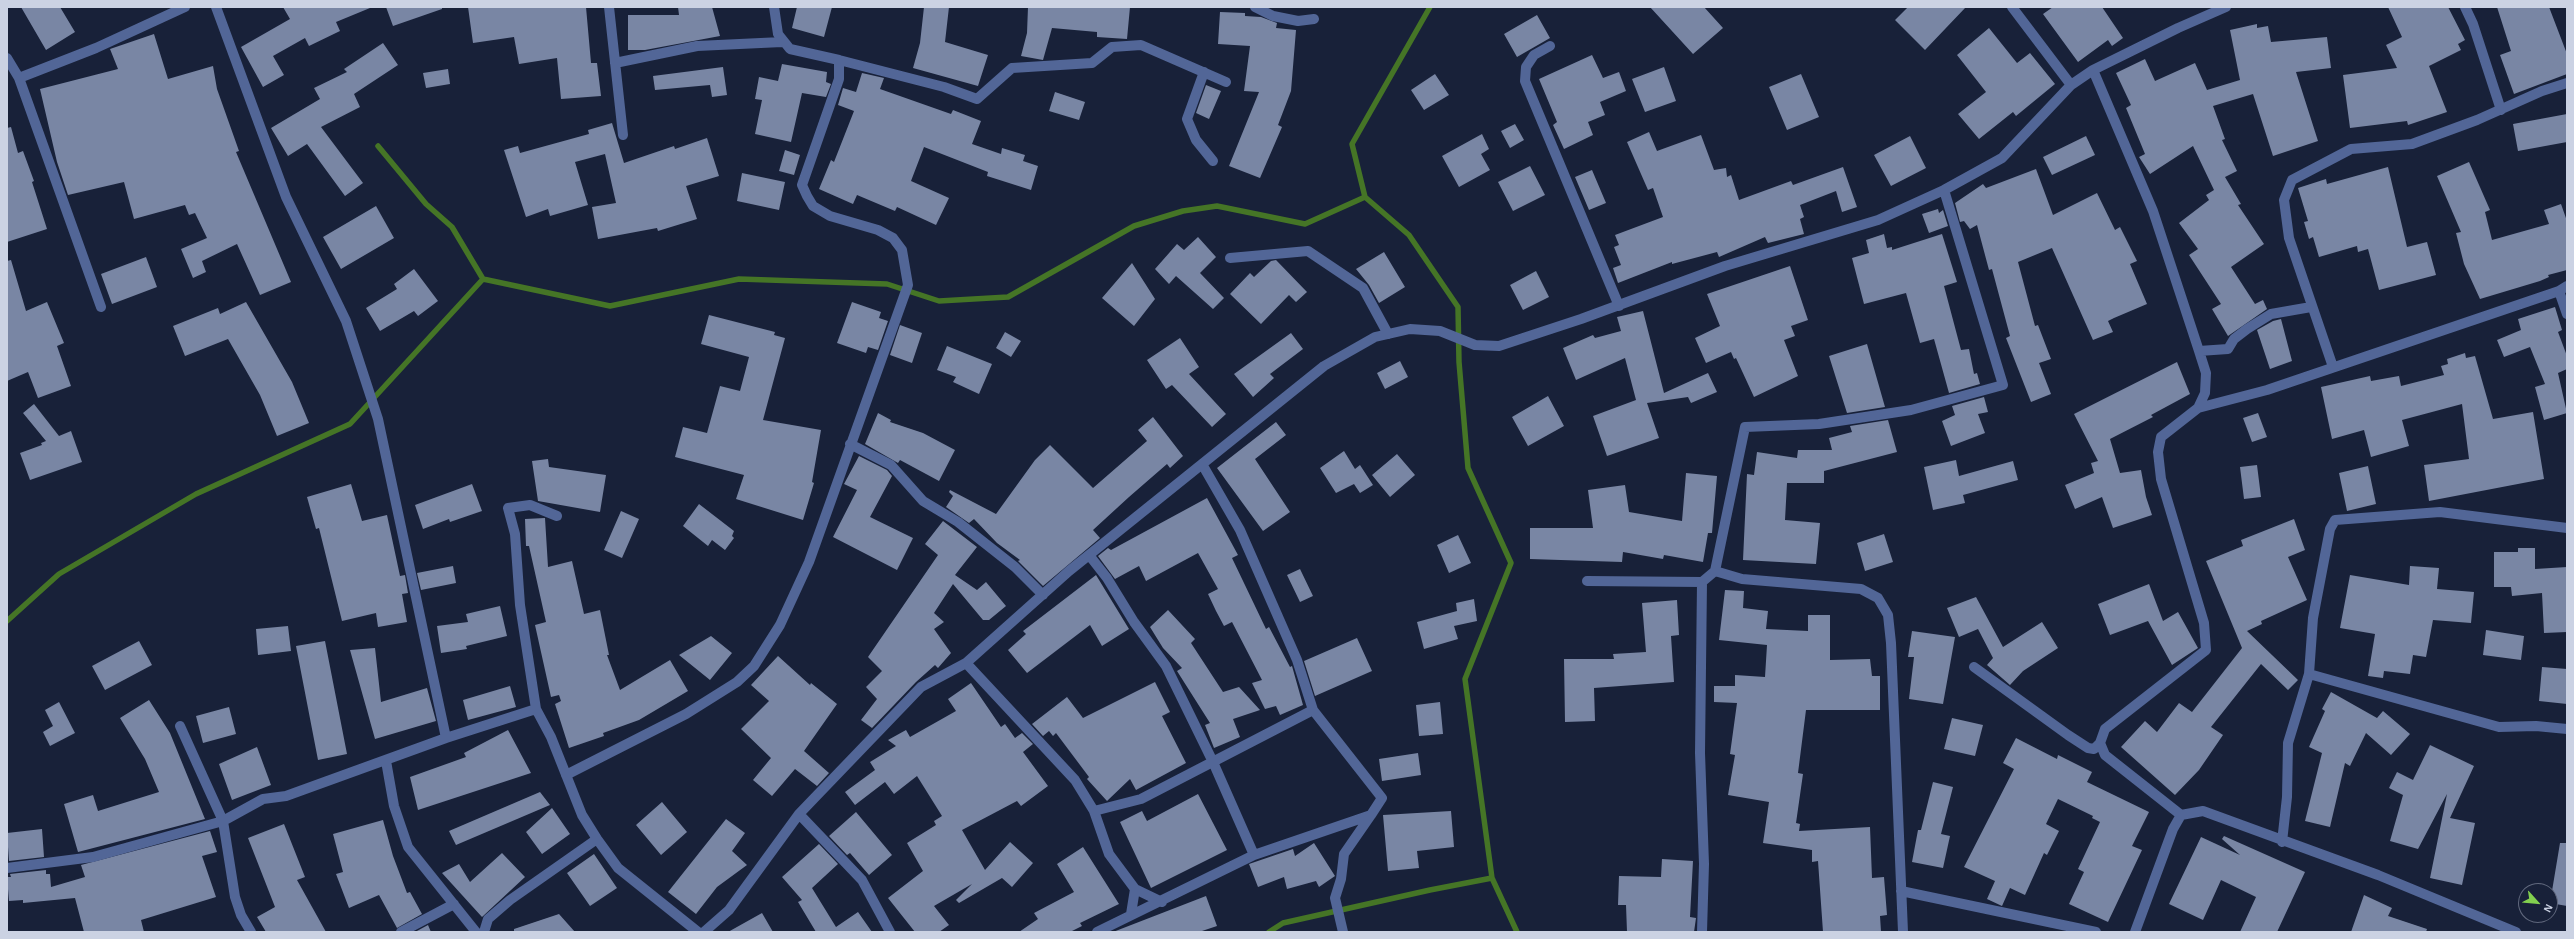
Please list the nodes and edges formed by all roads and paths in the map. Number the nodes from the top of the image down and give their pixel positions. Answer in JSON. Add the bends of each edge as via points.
{"nodes":[{"id":1,"x":186,"y":7,"type":"edge"},
{"id":2,"x":216,"y":7,"type":"edge"},
{"id":3,"x":609,"y":7,"type":"edge"},
{"id":4,"x":774,"y":7,"type":"edge"},
{"id":5,"x":1255,"y":7,"type":"edge"},
{"id":6,"x":2012,"y":7,"type":"edge"},
{"id":7,"x":2226,"y":7,"type":"edge"},
{"id":8,"x":2465,"y":7,"type":"edge"},
{"id":9,"x":1314,"y":19,"type":"dead end"},
{"id":10,"x":782,"y":42,"type":"junction"},
{"id":11,"x":1550,"y":46,"type":"dead end"},
{"id":12,"x":7,"y":58,"type":"edge"},
{"id":13,"x":839,"y":60,"type":"junction"},
{"id":14,"x":615,"y":63,"type":"junction"},
{"id":15,"x":2093,"y":70,"type":"junction"},
{"id":16,"x":1204,"y":72,"type":"junction"},
{"id":17,"x":19,"y":78,"type":"junction"},
{"id":18,"x":1226,"y":82,"type":"dead end"},
{"id":19,"x":2567,"y":83,"type":"edge"},
{"id":20,"x":2071,"y":85,"type":"junction"},
{"id":21,"x":2501,"y":110,"type":"junction"},
{"id":22,"x":623,"y":135,"type":"dead end"},
{"id":23,"x":1213,"y":161,"type":"dead end"},
{"id":24,"x":1944,"y":190,"type":"junction"},
{"id":25,"x":1230,"y":258,"type":"dead end"},
{"id":26,"x":2563,"y":289,"type":"edge"},
{"id":27,"x":1620,"y":306,"type":"junction"},
{"id":28,"x":101,"y":307,"type":"dead end"},
{"id":29,"x":2311,"y":307,"type":"junction"},
{"id":30,"x":2567,"y":314,"type":"edge"},
{"id":31,"x":1388,"y":334,"type":"junction"},
{"id":32,"x":2199,"y":351,"type":"junction"},
{"id":33,"x":2333,"y":367,"type":"junction"},
{"id":34,"x":2198,"y":408,"type":"junction"},
{"id":35,"x":850,"y":444,"type":"junction"},
{"id":36,"x":1202,"y":464,"type":"junction"},
{"id":37,"x":557,"y":516,"type":"dead end"},
{"id":38,"x":2567,"y":528,"type":"edge"},
{"id":39,"x":1089,"y":555,"type":"junction"},
{"id":40,"x":1715,"y":571,"type":"junction"},
{"id":41,"x":1587,"y":581,"type":"dead end"},
{"id":42,"x":1702,"y":582,"type":"junction"},
{"id":43,"x":1043,"y":594,"type":"junction"},
{"id":44,"x":966,"y":663,"type":"junction"},
{"id":45,"x":1974,"y":667,"type":"dead end"},
{"id":46,"x":2309,"y":674,"type":"junction"},
{"id":47,"x":536,"y":709,"type":"junction"},
{"id":48,"x":1313,"y":710,"type":"junction"},
{"id":49,"x":180,"y":726,"type":"dead end"},
{"id":50,"x":2567,"y":729,"type":"edge"},
{"id":51,"x":446,"y":738,"type":"junction"},
{"id":52,"x":2100,"y":743,"type":"junction"},
{"id":53,"x":386,"y":761,"type":"junction"},
{"id":54,"x":1213,"y":762,"type":"junction"},
{"id":55,"x":566,"y":775,"type":"junction"},
{"id":56,"x":1094,"y":811,"type":"junction"},
{"id":57,"x":799,"y":814,"type":"junction"},
{"id":58,"x":1372,"y":815,"type":"junction"},
{"id":59,"x":2181,"y":815,"type":"junction"},
{"id":60,"x":223,"y":821,"type":"junction"},
{"id":61,"x":597,"y":839,"type":"junction"},
{"id":62,"x":2282,"y":842,"type":"junction"},
{"id":63,"x":1254,"y":855,"type":"junction"},
{"id":64,"x":7,"y":868,"type":"edge"},
{"id":65,"x":1135,"y":889,"type":"junction"},
{"id":66,"x":1901,"y":891,"type":"junction"},
{"id":67,"x":1162,"y":902,"type":"junction"},
{"id":68,"x":454,"y":904,"type":"junction"},
{"id":69,"x":1131,"y":914,"type":"junction"},
{"id":70,"x":251,"y":932,"type":"edge"},
{"id":71,"x":401,"y":932,"type":"edge"},
{"id":72,"x":476,"y":932,"type":"edge"},
{"id":73,"x":484,"y":932,"type":"edge"},
{"id":74,"x":698,"y":932,"type":"edge"},
{"id":75,"x":704,"y":932,"type":"edge"},
{"id":76,"x":890,"y":932,"type":"edge"},
{"id":77,"x":1097,"y":932,"type":"edge"},
{"id":78,"x":1343,"y":932,"type":"edge"},
{"id":79,"x":1702,"y":932,"type":"edge"},
{"id":80,"x":1903,"y":932,"type":"edge"},
{"id":81,"x":2096,"y":932,"type":"edge"},
{"id":82,"x":2135,"y":932,"type":"edge"},
{"id":83,"x":2516,"y":932,"type":"edge"}],
"edges":[{"from":1,"to":17,"type":"street","via":[[96,48]]},
{"from":2,"to":51,"type":"street","via":[[286,197],[346,321],[378,419]]},
{"from":3,"to":14,"type":"street"},
{"from":4,"to":10,"type":"street","via":[[778,34]]},
{"from":5,"to":9,"type":"street","via":[[1273,16],[1298,21]]},
{"from":6,"to":20,"type":"street"},
{"from":7,"to":15,"type":"street"},
{"from":8,"to":21,"type":"street"},
{"from":10,"to":13,"type":"street","via":[[790,49]]},
{"from":10,"to":14,"type":"street","via":[[698,46]]},
{"from":11,"to":27,"type":"street","via":[[1534,55],[1526,67],[1525,81]]},
{"from":12,"to":17,"type":"street"},
{"from":13,"to":16,"type":"street","via":[[944,87],[977,100],[1012,68],[1092,63],[1112,47],[1141,45]]},
{"from":13,"to":35,"type":"street","via":[[839,78],[802,185],[813,206],[830,216],[878,230],[893,238],[902,250],[908,285]]},
{"from":14,"to":22,"type":"street"},
{"from":15,"to":20,"type":"street"},
{"from":15,"to":32,"type":"street","via":[[2153,211]]},
{"from":16,"to":18,"type":"street"},
{"from":16,"to":23,"type":"street","via":[[1187,119],[1196,140]]},
{"from":17,"to":28,"type":"street"},
{"from":19,"to":21,"type":"street","via":[[2542,91]]},
{"from":20,"to":24,"type":"street","via":[[2002,158]]},
{"from":21,"to":29,"type":"street","via":[[2412,144],[2351,149],[2292,180],[2284,200],[2289,238]]},
{"from":24,"to":27,"type":"street","via":[[1878,220],[1726,266]]},
{"from":24,"to":40,"type":"street","via":[[2003,385],[1911,410],[1819,424],[1745,427]]},
{"from":25,"to":31,"type":"street","via":[[1308,251],[1321,262],[1340,270],[1363,288]]},
{"from":26,"to":30,"type":"street"},
{"from":26,"to":33,"type":"street"},
{"from":27,"to":31,"type":"street","via":[[1499,346],[1475,345],[1440,331],[1410,329]]},
{"from":29,"to":32,"type":"street","via":[[2271,314],[2247,329],[2228,349]]},
{"from":29,"to":33,"type":"street"},
{"from":31,"to":36,"type":"street","via":[[1375,337],[1324,366]]},
{"from":32,"to":34,"type":"street","via":[[2206,374],[2205,393]]},
{"from":33,"to":34,"type":"street","via":[[2268,390]]},
{"from":34,"to":52,"type":"street","via":[[2161,437],[2158,452],[2161,479],[2204,623],[2206,650],[2105,729]]},
{"from":35,"to":43,"type":"street","via":[[891,464],[924,501],[958,522],[1015,567]]},
{"from":35,"to":55,"type":"street","via":[[809,562],[780,625],[754,666],[737,682],[686,714]]},
{"from":36,"to":39,"type":"street"},
{"from":36,"to":48,"type":"street","via":[[1240,530],[1296,660]]},
{"from":37,"to":47,"type":"street","via":[[530,504],[508,508],[515,534],[520,606]]},
{"from":38,"to":46,"type":"street","via":[[2440,512],[2335,520],[2330,529],[2313,618]]},
{"from":39,"to":43,"type":"street"},
{"from":39,"to":54,"type":"street","via":[[1166,666]]},
{"from":40,"to":42,"type":"street"},
{"from":40,"to":66,"type":"street","via":[[1742,579],[1861,590],[1878,598],[1888,614]]},
{"from":41,"to":42,"type":"street"},
{"from":42,"to":79,"type":"street"},
{"from":43,"to":44,"type":"street"},
{"from":44,"to":56,"type":"street","via":[[1075,780]]},
{"from":44,"to":57,"type":"street","via":[[921,687]]},
{"from":45,"to":52,"type":"street","via":[[2088,748],[2094,749]]},
{"from":46,"to":50,"type":"street","via":[[2499,726]]},
{"from":46,"to":62,"type":"street","via":[[2288,743]]},
{"from":47,"to":51,"type":"street"},
{"from":47,"to":55,"type":"street"},
{"from":48,"to":54,"type":"street"},
{"from":48,"to":58,"type":"street","via":[[1382,798]]},
{"from":49,"to":60,"type":"street"},
{"from":51,"to":53,"type":"street"},
{"from":52,"to":59,"type":"street","via":[[2105,755]]},
{"from":53,"to":60,"type":"street","via":[[286,796],[263,799]]},
{"from":53,"to":68,"type":"street","via":[[394,806],[408,847]]},
{"from":54,"to":56,"type":"street","via":[[1141,799]]},
{"from":54,"to":63,"type":"street"},
{"from":55,"to":61,"type":"street","via":[[582,815]]},
{"from":56,"to":65,"type":"street","via":[[1109,854]]},
{"from":57,"to":75,"type":"street","via":[[729,910]]},
{"from":57,"to":76,"type":"street","via":[[862,880]]},
{"from":58,"to":63,"type":"street"},
{"from":58,"to":78,"type":"street","via":[[1344,854],[1342,879],[1335,898]]},
{"from":59,"to":62,"type":"street","via":[[2203,811]]},
{"from":59,"to":82,"type":"street","via":[[2173,828]]},
{"from":60,"to":64,"type":"street","via":[[93,857]]},
{"from":60,"to":70,"type":"street","via":[[235,897],[241,915]]},
{"from":61,"to":73,"type":"street","via":[[510,900],[488,919]]},
{"from":61,"to":74,"type":"street","via":[[618,868]]},
{"from":62,"to":83,"type":"street","via":[[2378,875]]},
{"from":63,"to":67,"type":"street"},
{"from":65,"to":67,"type":"street"},
{"from":65,"to":69,"type":"street"},
{"from":66,"to":80,"type":"street"},
{"from":66,"to":81,"type":"street"},
{"from":67,"to":69,"type":"street"},
{"from":68,"to":71,"type":"street"},
{"from":68,"to":72,"type":"street"},
{"from":69,"to":77,"type":"street"}]}
